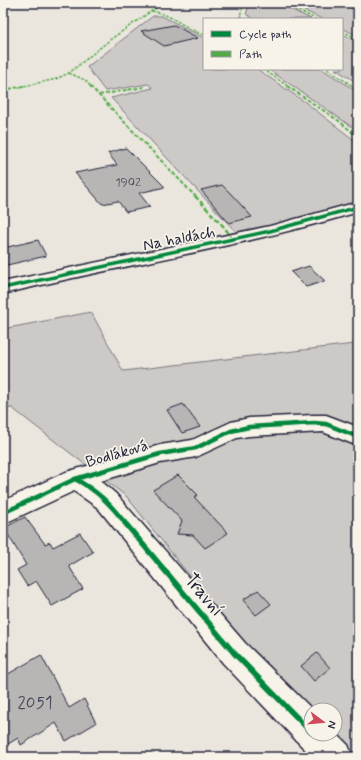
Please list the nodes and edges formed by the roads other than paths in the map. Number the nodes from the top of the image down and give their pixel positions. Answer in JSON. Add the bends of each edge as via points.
{"nodes":[{"id":1,"x":358,"y":208,"type":"edge"},
{"id":2,"x":3,"y":288,"type":"edge"},
{"id":3,"x":358,"y":437,"type":"edge"},
{"id":4,"x":75,"y":479,"type":"junction"},
{"id":5,"x":3,"y":513,"type":"edge"},
{"id":6,"x":303,"y":724,"type":"edge"},
{"id":7,"x":321,"y":742,"type":"edge"},
{"id":8,"x":336,"y":757,"type":"edge"}],
"edges":[{"from":1,"to":2,"type":"street","name":"Na haldách","via":[[233,240]]},
{"from":3,"to":4,"type":"street","name":"Bodláková","via":[[326,424],[249,427],[231,431],[196,448],[160,454]]},
{"from":4,"to":5,"type":"street","name":"Bodláková"},
{"from":4,"to":6,"type":"street","name":"Travní","via":[[107,501],[234,653]]},
{"from":7,"to":8,"type":"street"}]}
